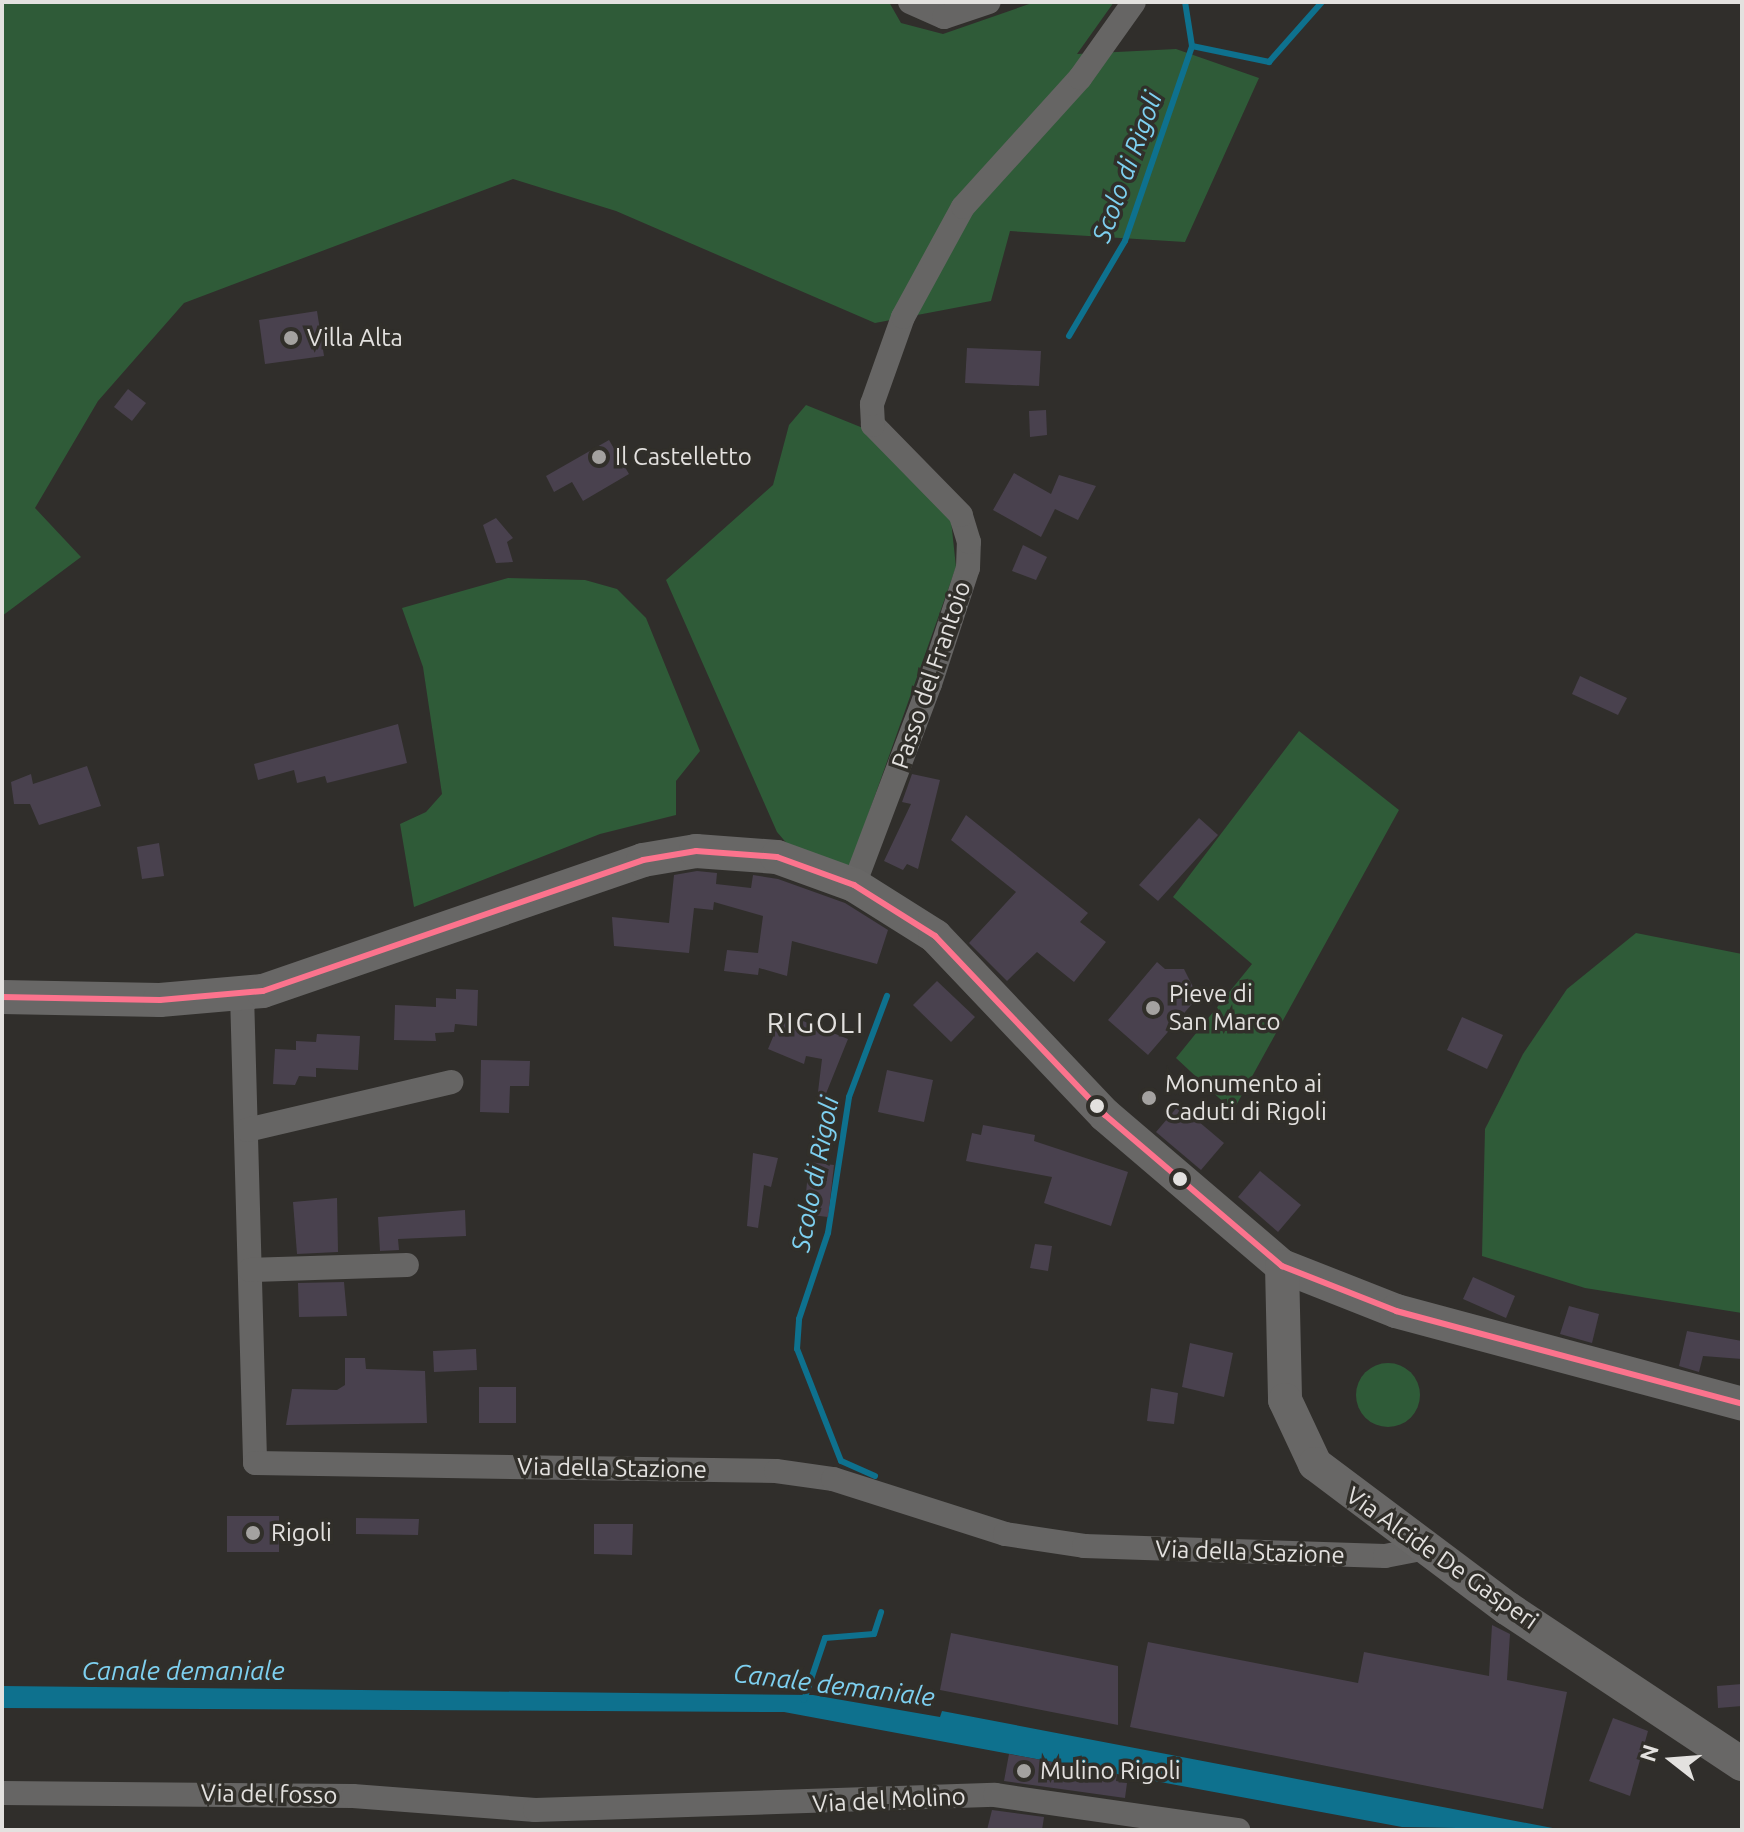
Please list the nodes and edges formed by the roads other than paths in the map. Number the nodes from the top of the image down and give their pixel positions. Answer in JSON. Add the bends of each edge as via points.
{"nodes":[{"id":1,"x":910,"y":2,"type":"edge"},
{"id":2,"x":989,"y":2,"type":"edge"},
{"id":3,"x":1134,"y":2,"type":"edge"},
{"id":4,"x":854,"y":885,"type":"junction"},
{"id":5,"x":242,"y":994,"type":"junction"},
{"id":6,"x":2,"y":997,"type":"edge"},
{"id":7,"x":451,"y":1082,"type":"dead end"},
{"id":8,"x":247,"y":1130,"type":"junction"},
{"id":9,"x":407,"y":1265,"type":"dead end"},
{"id":10,"x":1282,"y":1266,"type":"junction"},
{"id":11,"x":250,"y":1270,"type":"junction"},
{"id":12,"x":1742,"y":1404,"type":"edge"},
{"id":13,"x":1426,"y":1548,"type":"junction"},
{"id":14,"x":1742,"y":1764,"type":"edge"},
{"id":15,"x":2,"y":1793,"type":"edge"},
{"id":16,"x":535,"y":1810,"type":"joint"},
{"id":17,"x":1239,"y":1830,"type":"edge"}],
"edges":[{"from":1,"to":2,"type":"street","via":[[944,17]]},
{"from":3,"to":4,"type":"street","name":"Passo del Frantoio","via":[[1080,78],[963,207],[903,317],[872,404],[873,425],[961,515],[969,542],[968,568],[930,684]]},
{"from":4,"to":5,"type":"main road","via":[[777,857],[675,852],[319,976]]},
{"from":4,"to":10,"type":"main road","via":[[935,936],[1105,1115]]},
{"from":5,"to":6,"type":"main road"},
{"from":5,"to":8,"type":"street","name":"Via della Stazione"},
{"from":7,"to":8,"type":"street"},
{"from":8,"to":11,"type":"street","name":"Via della Stazione"},
{"from":9,"to":11,"type":"street"},
{"from":10,"to":12,"type":"main road","via":[[1396,1311]]},
{"from":10,"to":13,"type":"main road","name":"Via Alcide De Gasperi","via":[[1282,1372],[1296,1434],[1315,1464]]},
{"from":11,"to":13,"type":"street","name":"Via della Stazione","via":[[255,1463],[776,1471],[833,1479],[1005,1534],[1084,1546],[1385,1556]]},
{"from":13,"to":14,"type":"main road","name":"Via Alcide De Gasperi"},
{"from":15,"to":16,"type":"street","name":"Via del fosso","via":[[353,1796]]},
{"from":16,"to":17,"type":"street","name":"Via del Molino","via":[[995,1795]]}]}
